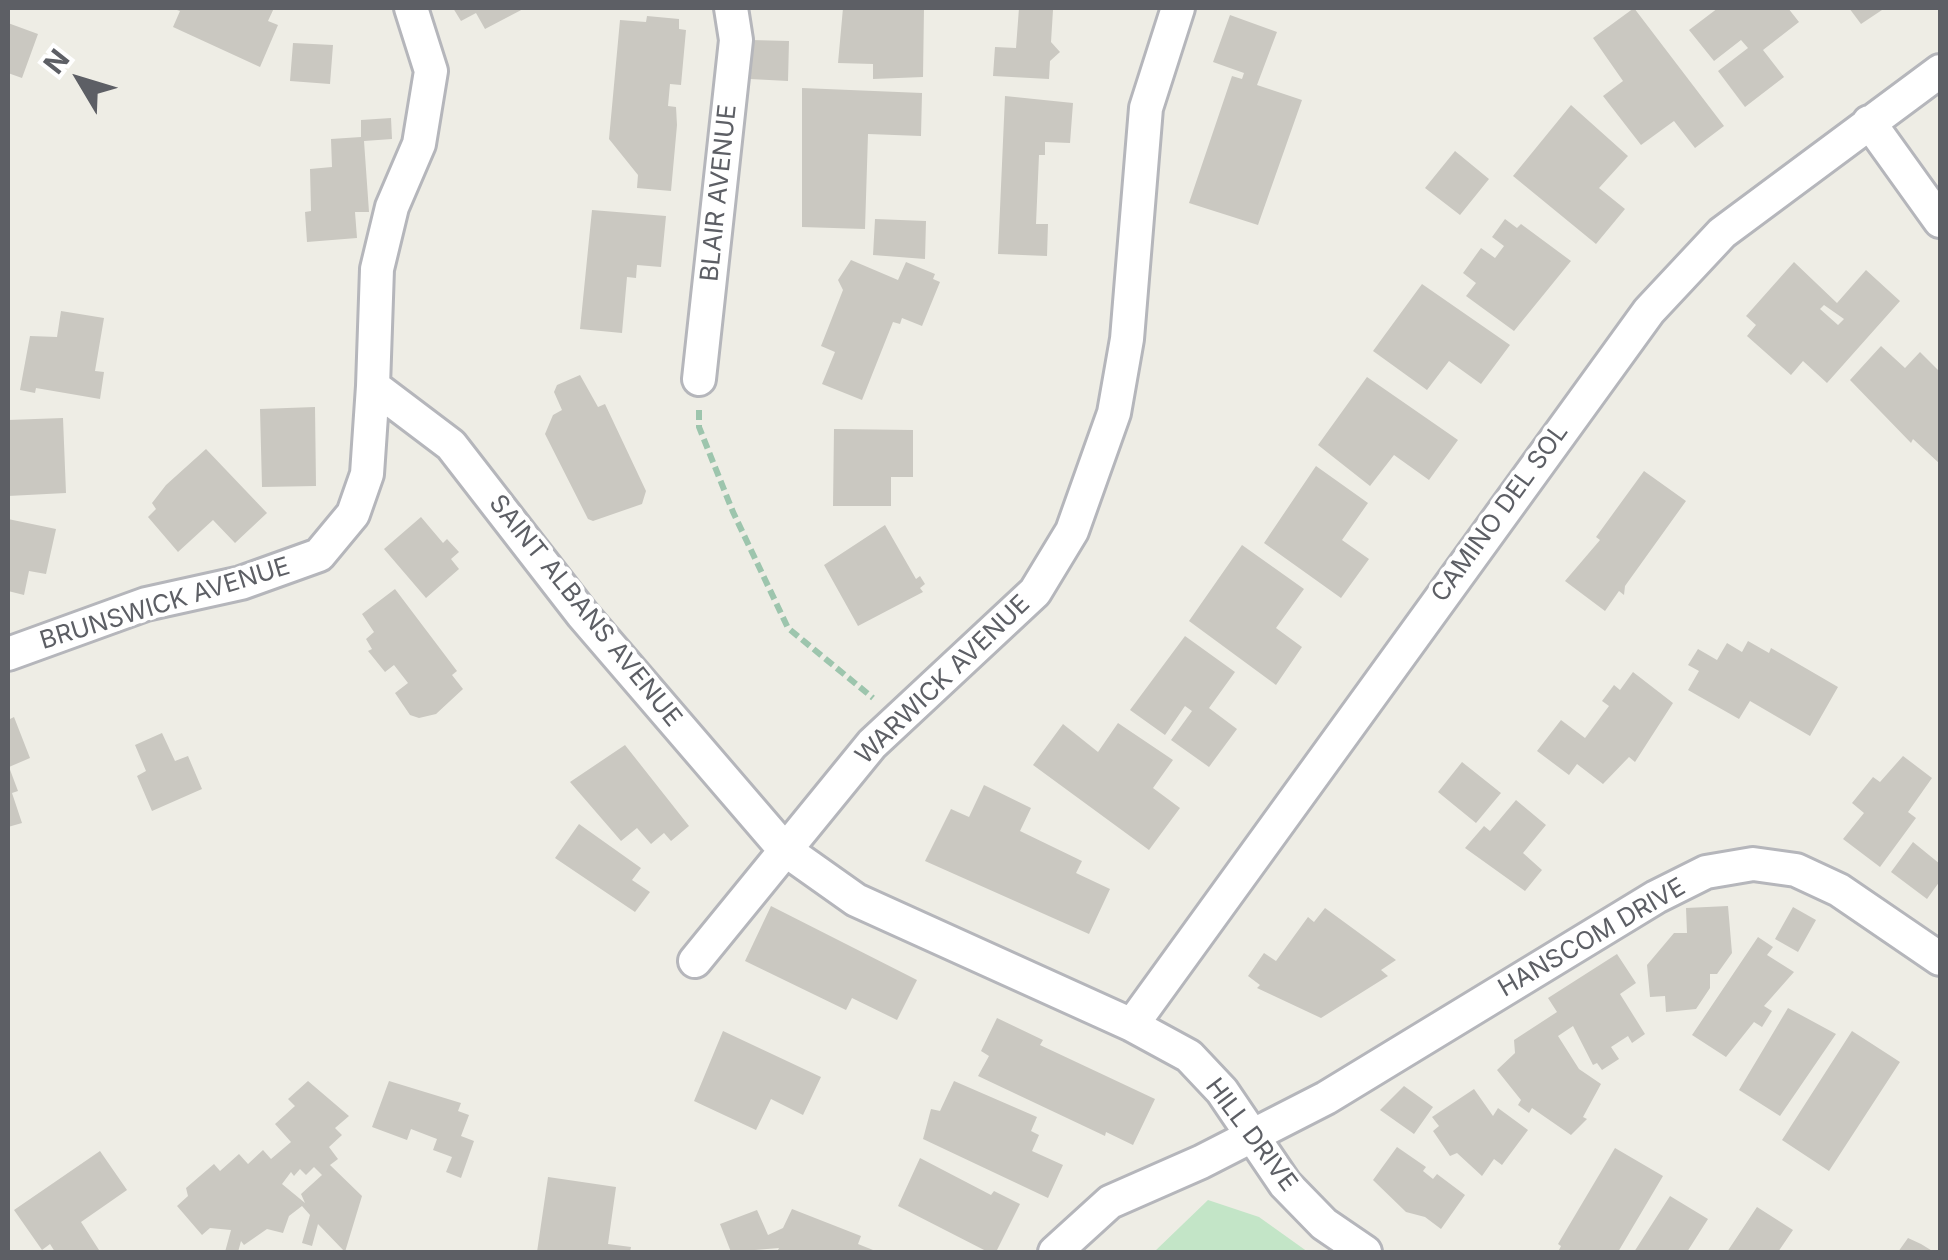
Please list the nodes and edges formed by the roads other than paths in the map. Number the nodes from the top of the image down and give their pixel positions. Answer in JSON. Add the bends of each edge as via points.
{"nodes":[{"id":1,"x":411,"y":8,"type":"edge"},
{"id":2,"x":731,"y":8,"type":"edge"},
{"id":3,"x":1178,"y":8,"type":"edge"},
{"id":4,"x":1940,"y":71,"type":"edge"},
{"id":5,"x":1869,"y":122,"type":"junction"},
{"id":6,"x":1940,"y":220,"type":"edge"},
{"id":7,"x":699,"y":378,"type":"road end"},
{"id":8,"x":373,"y":386,"type":"junction"},
{"id":9,"x":8,"y":654,"type":"edge"},
{"id":10,"x":784,"y":849,"type":"junction"},
{"id":11,"x":1940,"y":959,"type":"edge"},
{"id":12,"x":695,"y":961,"type":"dead end"},
{"id":13,"x":1132,"y":1024,"type":"junction"},
{"id":14,"x":1251,"y":1134,"type":"junction"},
{"id":15,"x":1055,"y":1252,"type":"edge"},
{"id":16,"x":1366,"y":1252,"type":"edge"}],
"edges":[{"from":1,"to":8,"type":"street","via":[[431,70],[418,144],[392,207],[377,269]]},
{"from":2,"to":7,"type":"street","name":"BLAIR AVENUE","via":[[736,40]]},
{"from":3,"to":10,"type":"street","name":"WARWICK AVENUE","via":[[1146,108],[1127,339],[1114,413],[1072,531],[1035,592],[898,718]]},
{"from":4,"to":5,"type":"street","name":"CAMINO DEL SOL"},
{"from":5,"to":6,"type":"street"},
{"from":5,"to":13,"type":"street","name":"CAMINO DEL SOL","via":[[1722,234],[1649,311]]},
{"from":8,"to":9,"type":"street","name":"BRUNSWICK AVENUE","via":[[367,474],[353,514],[319,555],[241,583],[146,604]]},
{"from":8,"to":10,"type":"street","name":"SAINT ALBANS AVENUE","via":[[451,445],[582,614]]},
{"from":10,"to":12,"type":"street","name":"WARWICK AVENUE"},
{"from":10,"to":13,"type":"street","name":"SAINT ALBANS AVENUE","via":[[856,900]]},
{"from":11,"to":14,"type":"street","name":"HANSCOM DRIVE","via":[[1840,890],[1796,870],[1752,864],[1706,872],[1326,1098]]},
{"from":13,"to":14,"type":"street","name":"HILL DRIVE","via":[[1189,1056]]},
{"from":14,"to":15,"type":"street","name":"HANSCOM DRIVE","via":[[1110,1202]]},
{"from":14,"to":16,"type":"street","name":"HILL DRIVE","via":[[1324,1224]]}]}
